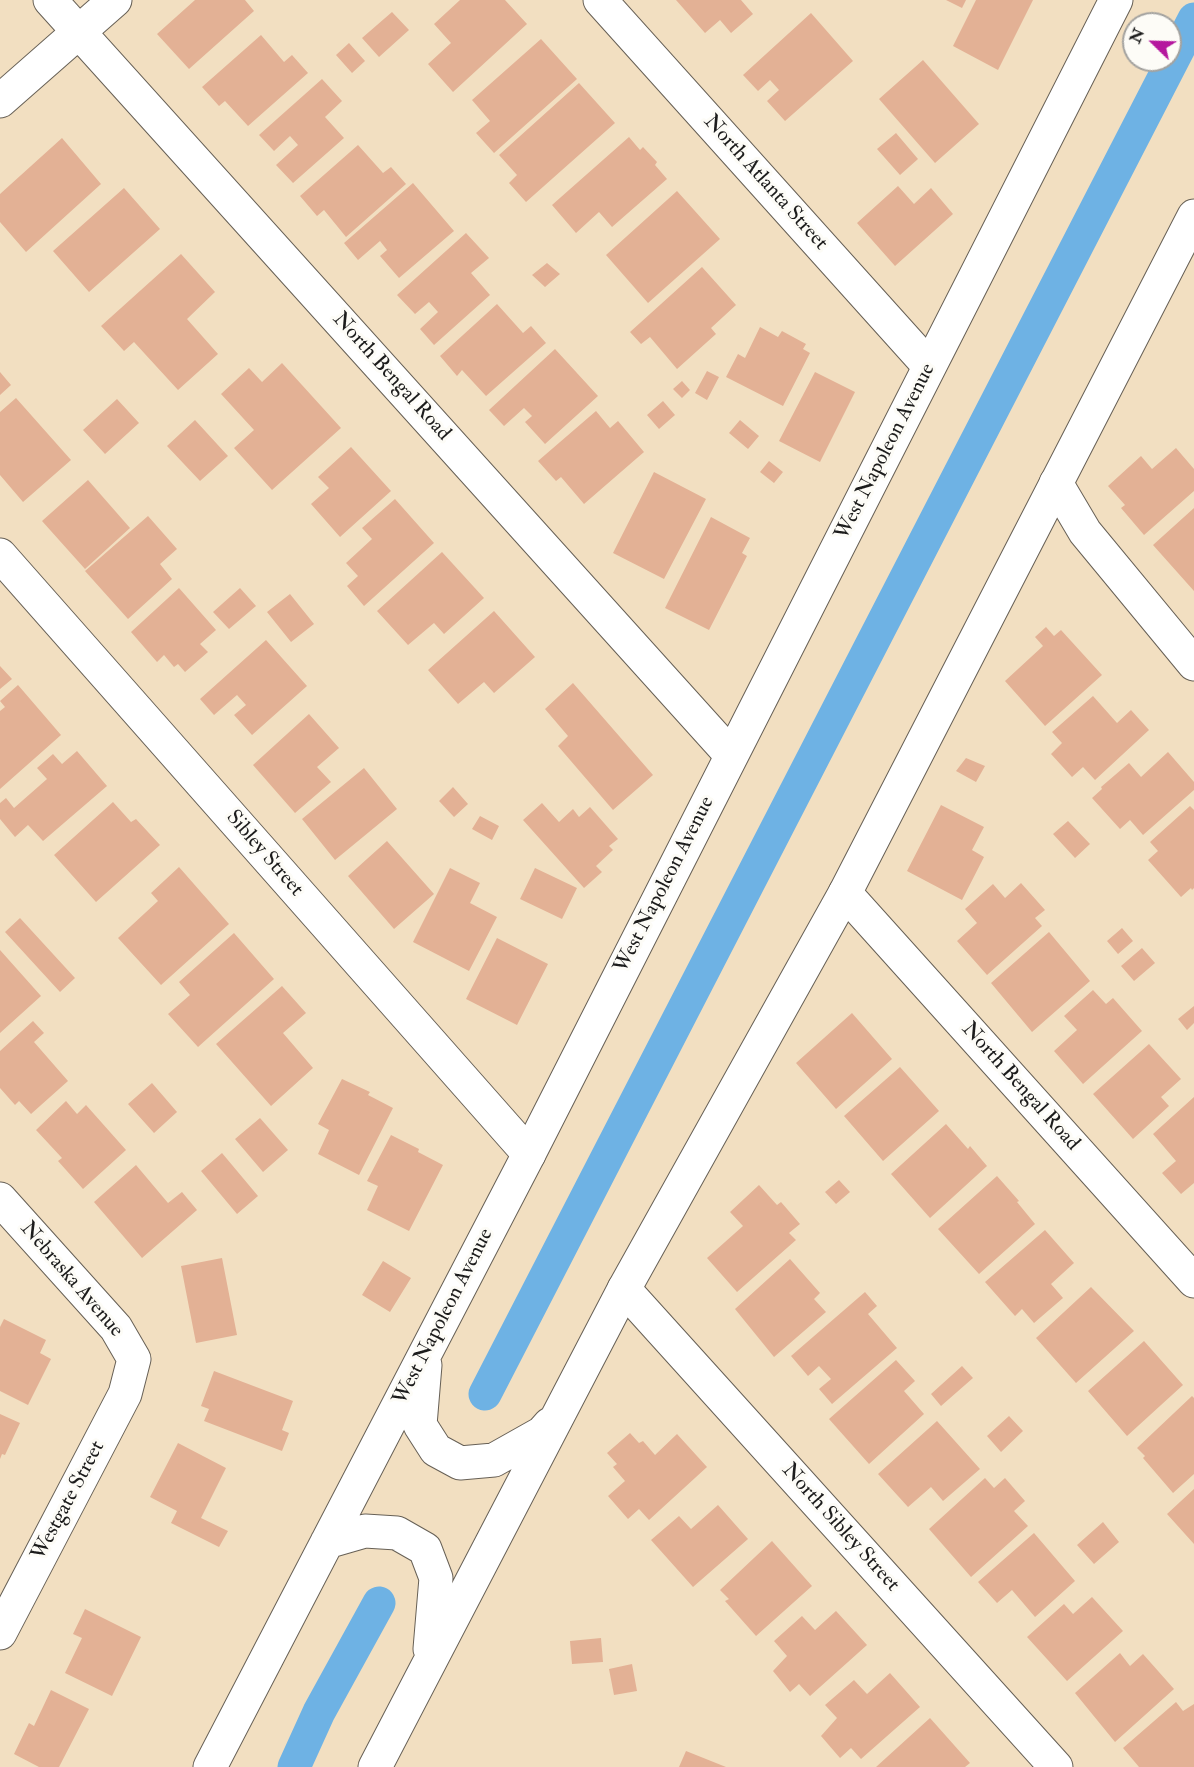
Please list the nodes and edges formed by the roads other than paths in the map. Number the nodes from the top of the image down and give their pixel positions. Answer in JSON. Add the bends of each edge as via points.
{"nodes":[{"id":1,"x":50,"y":0,"type":"edge"},
{"id":2,"x":115,"y":0,"type":"edge"},
{"id":3,"x":600,"y":0,"type":"edge"},
{"id":4,"x":1116,"y":0,"type":"edge"},
{"id":5,"x":79,"y":32,"type":"junction"},
{"id":6,"x":0,"y":101,"type":"edge"},
{"id":7,"x":1194,"y":216,"type":"edge"},
{"id":8,"x":929,"y":366,"type":"junction"},
{"id":9,"x":1056,"y":483,"type":"junction"},
{"id":10,"x":0,"y":555,"type":"edge"},
{"id":11,"x":1194,"y":664,"type":"edge"},
{"id":12,"x":731,"y":755,"type":"junction"},
{"id":13,"x":845,"y":893,"type":"junction"},
{"id":14,"x":529,"y":1154,"type":"junction"},
{"id":15,"x":0,"y":1199,"type":"edge"},
{"id":16,"x":1194,"y":1281,"type":"edge"},
{"id":17,"x":624,"y":1289,"type":"junction"},
{"id":18,"x":426,"y":1352,"type":"junction"},
{"id":19,"x":132,"y":1366,"type":"joint"},
{"id":20,"x":559,"y":1414,"type":"junction"},
{"id":21,"x":327,"y":1542,"type":"junction"},
{"id":22,"x":0,"y":1633,"type":"edge"},
{"id":23,"x":429,"y":1663,"type":"junction"},
{"id":24,"x":210,"y":1767,"type":"edge"},
{"id":25,"x":375,"y":1767,"type":"edge"},
{"id":26,"x":1056,"y":1767,"type":"edge"}],
"edges":[{"from":1,"to":5,"type":"street","name":"North Bengal Road"},
{"from":2,"to":5,"type":"street"},
{"from":3,"to":8,"type":"street","name":"North Atlanta Street"},
{"from":4,"to":8,"type":"street","name":"West Napoleon Avenue"},
{"from":5,"to":6,"type":"street"},
{"from":5,"to":12,"type":"street","name":"North Bengal Road"},
{"from":7,"to":9,"type":"street"},
{"from":8,"to":12,"type":"street","name":"West Napoleon Avenue"},
{"from":9,"to":11,"type":"street","via":[[1085,532]]},
{"from":9,"to":13,"type":"street"},
{"from":10,"to":14,"type":"street","name":"Sibley Street"},
{"from":12,"to":14,"type":"street","name":"West Napoleon Avenue"},
{"from":13,"to":16,"type":"street","name":"North Bengal Road"},
{"from":13,"to":17,"type":"street"},
{"from":14,"to":18,"type":"street","name":"West Napoleon Avenue"},
{"from":15,"to":19,"type":"street","name":"Nebraska Avenue","via":[[116,1328],[134,1359]]},
{"from":17,"to":20,"type":"street"},
{"from":17,"to":26,"type":"street","name":"North Sibley Street"},
{"from":18,"to":20,"type":"street","via":[[420,1425],[436,1450],[460,1463],[494,1460],[542,1433]]},
{"from":18,"to":21,"type":"street","name":"West Napoleon Avenue"},
{"from":19,"to":22,"type":"street","name":"Westgate Street","via":[[125,1394]]},
{"from":20,"to":23,"type":"street"},
{"from":21,"to":23,"type":"street","via":[[365,1531],[397,1533],[425,1549],[436,1578]]},
{"from":21,"to":24,"type":"street","name":"West Napoleon Avenue"},
{"from":23,"to":25,"type":"street"}]}
